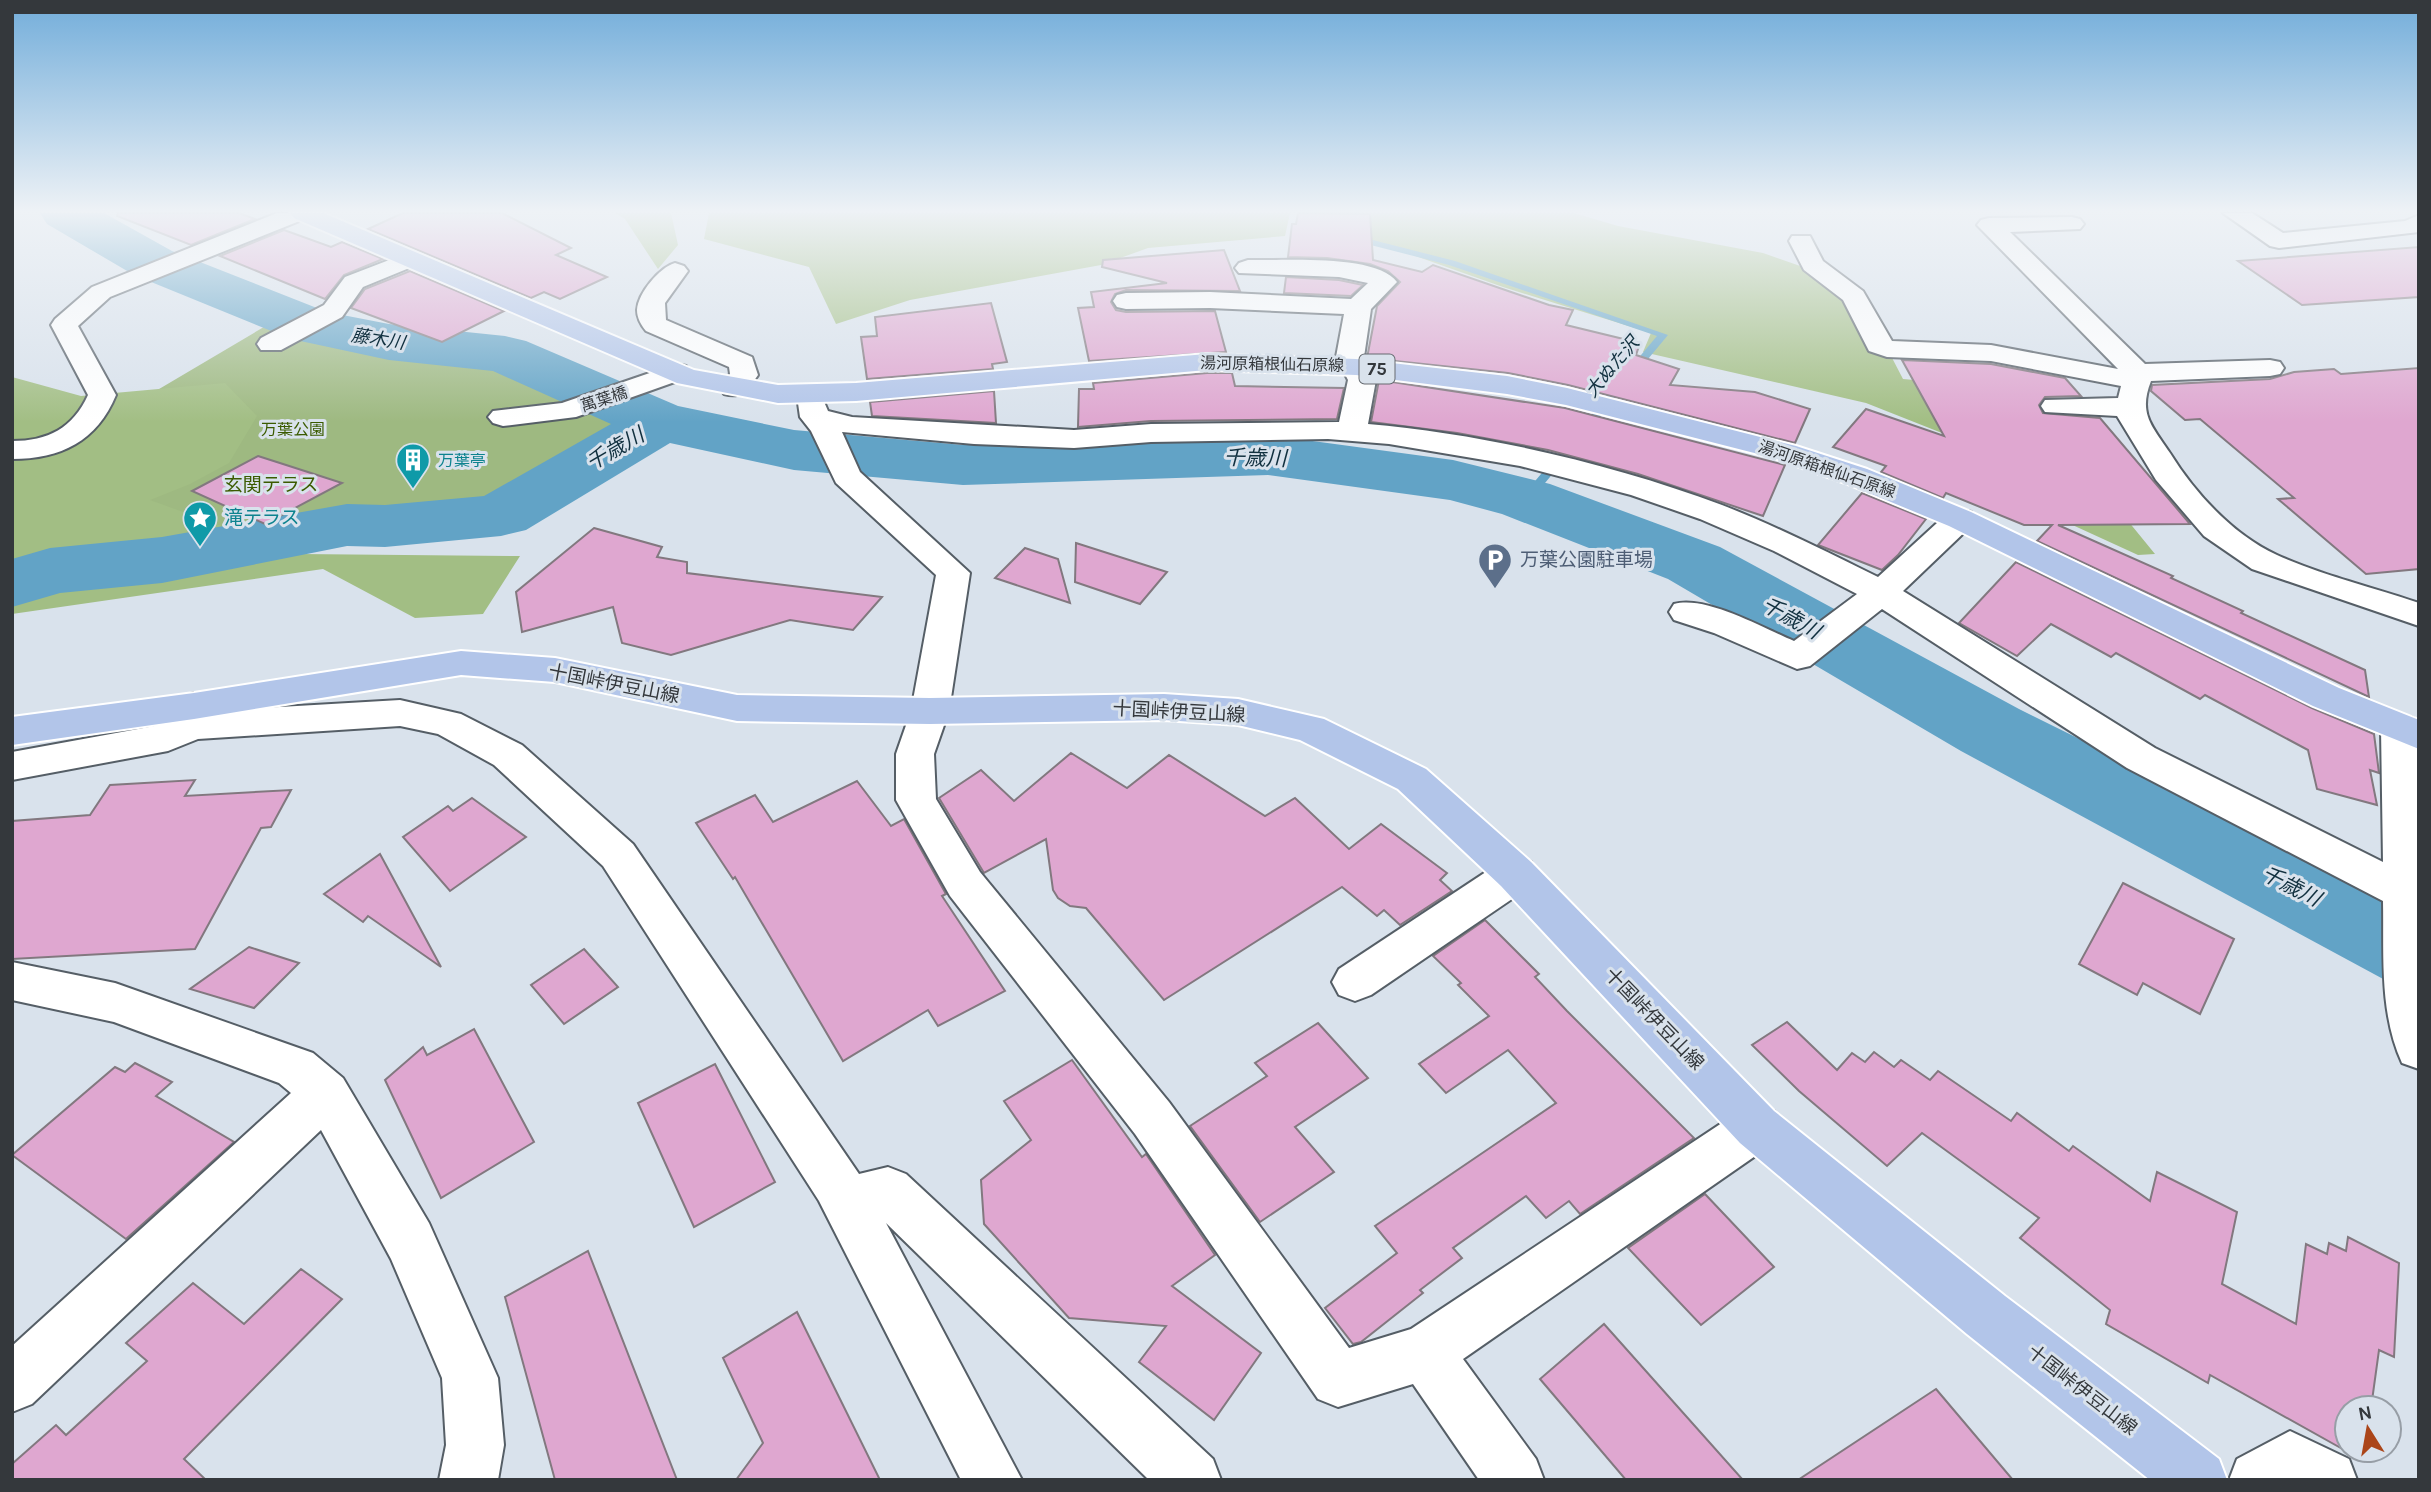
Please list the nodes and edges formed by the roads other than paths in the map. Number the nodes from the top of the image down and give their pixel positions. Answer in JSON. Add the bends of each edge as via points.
{"nodes":[{"id":1,"x":125,"y":283,"type":"edge"},
{"id":2,"x":354,"y":283,"type":"edge"},
{"id":3,"x":466,"y":283,"type":"edge"},
{"id":4,"x":666,"y":283,"type":"edge"},
{"id":5,"x":1383,"y":283,"type":"edge"},
{"id":6,"x":1836,"y":283,"type":"edge"},
{"id":7,"x":2041,"y":283,"type":"edge"},
{"id":8,"x":1126,"y":301,"type":"dead end"},
{"id":9,"x":1358,"y":307,"type":"junction"},
{"id":10,"x":276,"y":341,"type":"dead end"},
{"id":11,"x":1356,"y":366,"type":"junction"},
{"id":12,"x":2270,"y":368,"type":"dead end"},
{"id":13,"x":676,"y":372,"type":"junction"},
{"id":14,"x":2135,"y":387,"type":"junction"},
{"id":15,"x":734,"y":388,"type":"junction"},
{"id":16,"x":2055,"y":407,"type":"dead end"},
{"id":17,"x":817,"y":413,"type":"junction"},
{"id":18,"x":503,"y":417,"type":"dead end"},
{"id":19,"x":1352,"y":432,"type":"junction"},
{"id":20,"x":12,"y":450,"type":"edge"},
{"id":21,"x":1961,"y":519,"type":"junction"},
{"id":22,"x":1876,"y":597,"type":"junction"},
{"id":23,"x":1686,"y":612,"type":"dead end"},
{"id":24,"x":2419,"y":615,"type":"edge"},
{"id":25,"x":930,"y":711,"type":"junction"},
{"id":26,"x":193,"y":716,"type":"junction"},
{"id":27,"x":12,"y":731,"type":"edge"},
{"id":28,"x":2410,"y":732,"type":"edge"},
{"id":29,"x":12,"y":766,"type":"edge"},
{"id":30,"x":1516,"y":874,"type":"junction"},
{"id":31,"x":2408,"y":899,"type":"edge"},
{"id":32,"x":12,"y":981,"type":"edge"},
{"id":33,"x":1355,"y":982,"type":"dead end"},
{"id":34,"x":2419,"y":1048,"type":"edge"},
{"id":35,"x":326,"y":1093,"type":"junction"},
{"id":36,"x":1757,"y":1127,"type":"junction"},
{"id":37,"x":846,"y":1201,"type":"junction"},
{"id":38,"x":1424,"y":1353,"type":"junction"},
{"id":39,"x":12,"y":1384,"type":"edge"},
{"id":40,"x":468,"y":1480,"type":"edge"},
{"id":41,"x":993,"y":1480,"type":"edge"},
{"id":42,"x":1192,"y":1480,"type":"edge"},
{"id":43,"x":1515,"y":1480,"type":"edge"},
{"id":44,"x":2198,"y":1480,"type":"edge"},
{"id":45,"x":2258,"y":1480,"type":"edge"},
{"id":46,"x":2328,"y":1480,"type":"edge"}],
"edges":[{"from":1,"to":20,"type":"street","via":[[101,292],[64,325],[102,395],[85,428],[64,441]]},
{"from":2,"to":10,"type":"street","via":[[332,311]]},
{"from":3,"to":13,"type":"main road","name":"湯河原箱根仙石原線","number":"75"},
{"from":4,"to":15,"type":"street","via":[[649,310],[655,325],[742,363],[744,375]]},
{"from":5,"to":9,"type":"street"},
{"from":6,"to":14,"type":"street","via":[[1854,296],[1879,345],[1887,349],[1991,354]]},
{"from":7,"to":14,"type":"street"},
{"from":8,"to":9,"type":"street"},
{"from":9,"to":11,"type":"street","via":[[1350,356]]},
{"from":11,"to":17,"type":"main road","name":"湯河原箱根仙石原線","number":"75","via":[[1207,362]]},
{"from":11,"to":19,"type":"street","via":[[1362,380]]},
{"from":11,"to":21,"type":"main road","name":"湯河原箱根仙石原線","number":"75","via":[[1507,385],[1773,449],[1856,476]]},
{"from":12,"to":14,"type":"street"},
{"from":13,"to":15,"type":"main road","name":"湯河原箱根仙石原線","number":"75"},
{"from":13,"to":18,"type":"street","name":"萬葉橋","via":[[566,411]]},
{"from":14,"to":16,"type":"street"},
{"from":14,"to":24,"type":"street","via":[[2132,418],[2167,473],[2232,544],[2264,562]]},
{"from":15,"to":17,"type":"main road","name":"湯河原箱根仙石原線","number":"75","via":[[778,394]]},
{"from":17,"to":19,"type":"street","via":[[852,426],[1062,438]]},
{"from":17,"to":25,"type":"street","via":[[847,476],[953,573]]},
{"from":19,"to":22,"type":"street","via":[[1521,457],[1642,488],[1786,544]]},
{"from":21,"to":22,"type":"street"},
{"from":21,"to":28,"type":"main road","name":"湯河原箱根仙石原線","number":"75","via":[[2265,668]]},
{"from":22,"to":23,"type":"street","via":[[1797,657]]},
{"from":22,"to":31,"type":"street","via":[[2141,758]]},
{"from":25,"to":26,"type":"main road","name":"十国峠伊豆山線","via":[[737,708],[555,670],[461,663]]},
{"from":25,"to":30,"type":"main road","name":"十国峠伊豆山線","via":[[1164,707],[1238,712],[1311,729],[1412,779]]},
{"from":25,"to":38,"type":"street","via":[[915,754],[916,800],[965,884],[1152,1118],[1338,1379]]},
{"from":26,"to":27,"type":"main road","name":"十国峠伊豆山線"},
{"from":26,"to":29,"type":"street","via":[[168,737]]},
{"from":26,"to":37,"type":"street","via":[[400,713],[447,723],[508,755],[618,855]]},
{"from":28,"to":31,"type":"street"},
{"from":30,"to":33,"type":"street"},
{"from":30,"to":36,"type":"main road","name":"十国峠伊豆山線"},
{"from":31,"to":34,"type":"street","via":[[2407,990]]},
{"from":32,"to":35,"type":"street","via":[[115,1003],[296,1068]]},
{"from":35,"to":39,"type":"street"},
{"from":35,"to":40,"type":"street","via":[[410,1241],[470,1378],[475,1445]]},
{"from":36,"to":38,"type":"street"},
{"from":36,"to":44,"type":"main road","name":"十国峠伊豆山線","via":[[1986,1315]]},
{"from":37,"to":41,"type":"street"},
{"from":37,"to":42,"type":"street","via":[[888,1191]]},
{"from":38,"to":43,"type":"street"},
{"from":45,"to":46,"type":"street","via":[[2290,1460]]}]}
